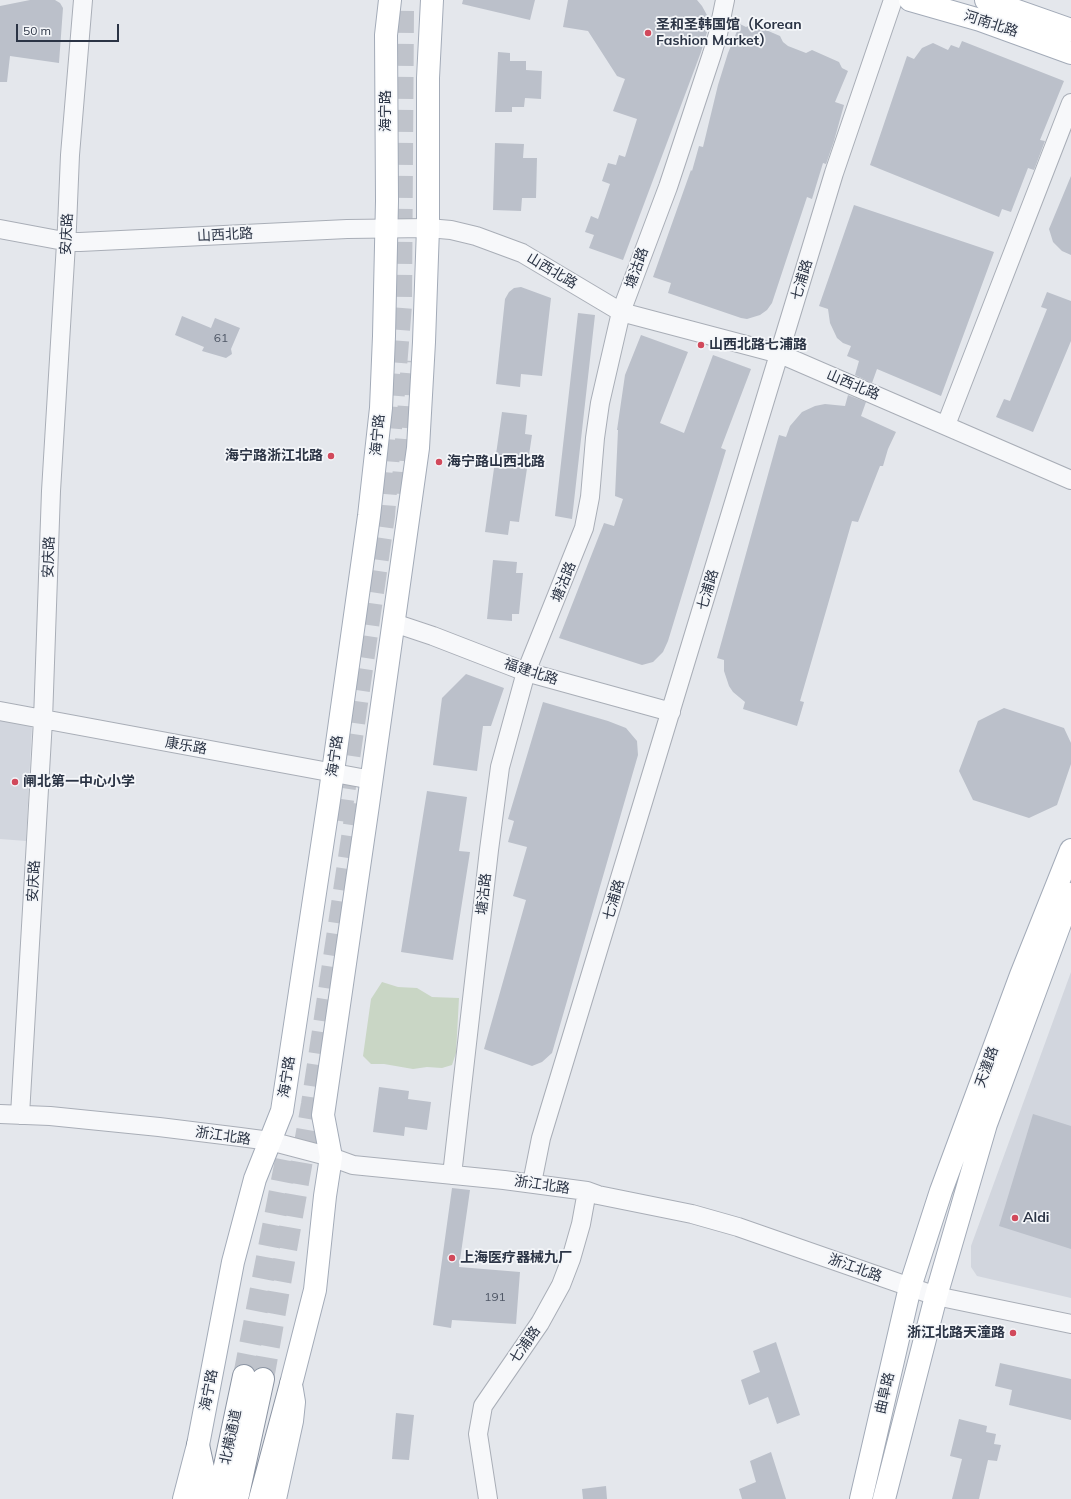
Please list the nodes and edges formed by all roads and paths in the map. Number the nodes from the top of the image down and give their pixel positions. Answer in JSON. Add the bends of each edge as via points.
{"nodes":[{"id":1,"x":83,"y":0,"type":"edge"},
{"id":2,"x":390,"y":0,"type":"edge"},
{"id":3,"x":432,"y":0,"type":"edge"},
{"id":4,"x":725,"y":0,"type":"edge"},
{"id":5,"x":893,"y":0,"type":"edge"},
{"id":6,"x":910,"y":0,"type":"edge"},
{"id":7,"x":986,"y":0,"type":"edge"},
{"id":8,"x":1071,"y":30,"type":"edge"},
{"id":9,"x":1071,"y":53,"type":"edge"},
{"id":10,"x":1071,"y":103,"type":"edge"},
{"id":11,"x":428,"y":228,"type":"junction"},
{"id":12,"x":0,"y":229,"type":"edge"},
{"id":13,"x":386,"y":229,"type":"junction"},
{"id":14,"x":66,"y":241,"type":"junction"},
{"id":15,"x":621,"y":312,"type":"junction"},
{"id":16,"x":780,"y":354,"type":"junction"},
{"id":17,"x":946,"y":425,"type":"junction"},
{"id":18,"x":1071,"y":480,"type":"edge"},
{"id":19,"x":394,"y":623,"type":"junction"},
{"id":20,"x":526,"y":672,"type":"junction"},
{"id":21,"x":0,"y":711,"type":"edge"},
{"id":22,"x":671,"y":712,"type":"junction"},
{"id":23,"x":43,"y":720,"type":"junction"},
{"id":24,"x":332,"y":773,"type":"junction"},
{"id":25,"x":372,"y":780,"type":"junction"},
{"id":26,"x":1071,"y":851,"type":"edge"},
{"id":27,"x":1071,"y":894,"type":"edge"},
{"id":28,"x":0,"y":1114,"type":"edge"},
{"id":29,"x":20,"y":1114,"type":"junction"},
{"id":30,"x":270,"y":1141,"type":"junction"},
{"id":31,"x":330,"y":1157,"type":"junction"},
{"id":32,"x":452,"y":1175,"type":"junction"},
{"id":33,"x":532,"y":1183,"type":"junction"},
{"id":34,"x":587,"y":1191,"type":"junction"},
{"id":35,"x":910,"y":1287,"type":"junction"},
{"id":36,"x":936,"y":1296,"type":"junction"},
{"id":37,"x":1071,"y":1324,"type":"edge"},
{"id":38,"x":291,"y":1384,"type":"junction"},
{"id":39,"x":198,"y":1445,"type":"junction"},
{"id":40,"x":184,"y":1499,"type":"edge"},
{"id":41,"x":202,"y":1499,"type":"edge"},
{"id":42,"x":218,"y":1499,"type":"edge"},
{"id":43,"x":237,"y":1499,"type":"edge"},
{"id":44,"x":260,"y":1499,"type":"edge"},
{"id":45,"x":275,"y":1499,"type":"edge"},
{"id":46,"x":488,"y":1499,"type":"edge"},
{"id":47,"x":861,"y":1499,"type":"edge"},
{"id":48,"x":884,"y":1499,"type":"edge"}],
"edges":[{"from":1,"to":14,"type":"street","name":"安庆路","via":[[70,154]]},
{"from":2,"to":13,"type":"main road","name":"海宁路","via":[[386,35]]},
{"from":3,"to":11,"type":"main road","via":[[428,78]]},
{"from":4,"to":15,"type":"street","name":"塘沽路","via":[[720,28],[668,187]]},
{"from":5,"to":16,"type":"street","name":"七浦路","via":[[834,174]]},
{"from":6,"to":9,"type":"main road","name":"河南北路","via":[[980,20]]},
{"from":7,"to":8,"type":"main road","name":"河南北路"},
{"from":10,"to":17,"type":"street"},
{"from":11,"to":13,"type":"street","name":"山西北路"},
{"from":11,"to":15,"type":"street","name":"山西北路","via":[[476,236],[522,253]]},
{"from":11,"to":19,"type":"main road","via":[[418,448]]},
{"from":12,"to":14,"type":"street","name":"山西北路"},
{"from":13,"to":14,"type":"street","name":"山西北路"},
{"from":13,"to":24,"type":"main road","name":"海宁路","via":[[384,336],[377,447]]},
{"from":14,"to":23,"type":"street","name":"安庆路","via":[[51,491]]},
{"from":15,"to":16,"type":"street","name":"山西北路"},
{"from":15,"to":20,"type":"street","name":"塘沽路","via":[[600,403],[590,498],[584,528]]},
{"from":16,"to":17,"type":"street","name":"山西北路"},
{"from":16,"to":22,"type":"street","name":"七浦路"},
{"from":17,"to":18,"type":"street","name":"山西北路"},
{"from":19,"to":20,"type":"street","name":"福建北路"},
{"from":19,"to":25,"type":"main road"},
{"from":20,"to":22,"type":"street","name":"福建北路"},
{"from":20,"to":32,"type":"street","name":"塘沽路","via":[[500,767]]},
{"from":21,"to":23,"type":"street","name":"康乐路"},
{"from":22,"to":33,"type":"street","name":"七浦路","via":[[541,1138]]},
{"from":23,"to":24,"type":"street","name":"康乐路"},
{"from":23,"to":29,"type":"street","name":"安庆路"},
{"from":24,"to":25,"type":"street","name":"康乐路"},
{"from":24,"to":30,"type":"main road","name":"海宁路","via":[[282,1111]]},
{"from":25,"to":31,"type":"main road","via":[[323,1115]]},
{"from":26,"to":35,"type":"main road","name":"天潼路","via":[[1021,975],[946,1176]]},
{"from":27,"to":36,"type":"main road","name":"天潼路","via":[[986,1124]]},
{"from":28,"to":29,"type":"street","name":"浙江北路"},
{"from":29,"to":30,"type":"street","name":"浙江北路","via":[[160,1127]]},
{"from":30,"to":31,"type":"street","name":"浙江北路"},
{"from":30,"to":39,"type":"main road","name":"海宁路","via":[[255,1179],[233,1262]]},
{"from":31,"to":32,"type":"street","name":"浙江北路","via":[[353,1165]]},
{"from":31,"to":38,"type":"main road","via":[[315,1290]]},
{"from":32,"to":33,"type":"street","name":"浙江北路"},
{"from":33,"to":34,"type":"street","name":"浙江北路"},
{"from":34,"to":35,"type":"street","name":"浙江北路","via":[[738,1227]]},
{"from":34,"to":46,"type":"street","name":"七浦路","via":[[577,1238],[557,1292],[540,1323],[483,1406],[478,1434]]},
{"from":35,"to":36,"type":"street","name":"浙江北路"},
{"from":35,"to":47,"type":"main road","name":"曲阜路"},
{"from":36,"to":37,"type":"street","name":"浙江北路"},
{"from":36,"to":48,"type":"main road","name":"曲阜路"},
{"from":38,"to":44,"type":"main road"},
{"from":38,"to":45,"type":"main road","via":[[294,1402],[292,1421]]},
{"from":39,"to":40,"type":"main road","name":"海宁路"},
{"from":39,"to":41,"type":"main road","via":[[206,1482]]},
{"from":42,"to":43,"type":"main road","name":"北横通道","via":[[253,1377]]}]}
